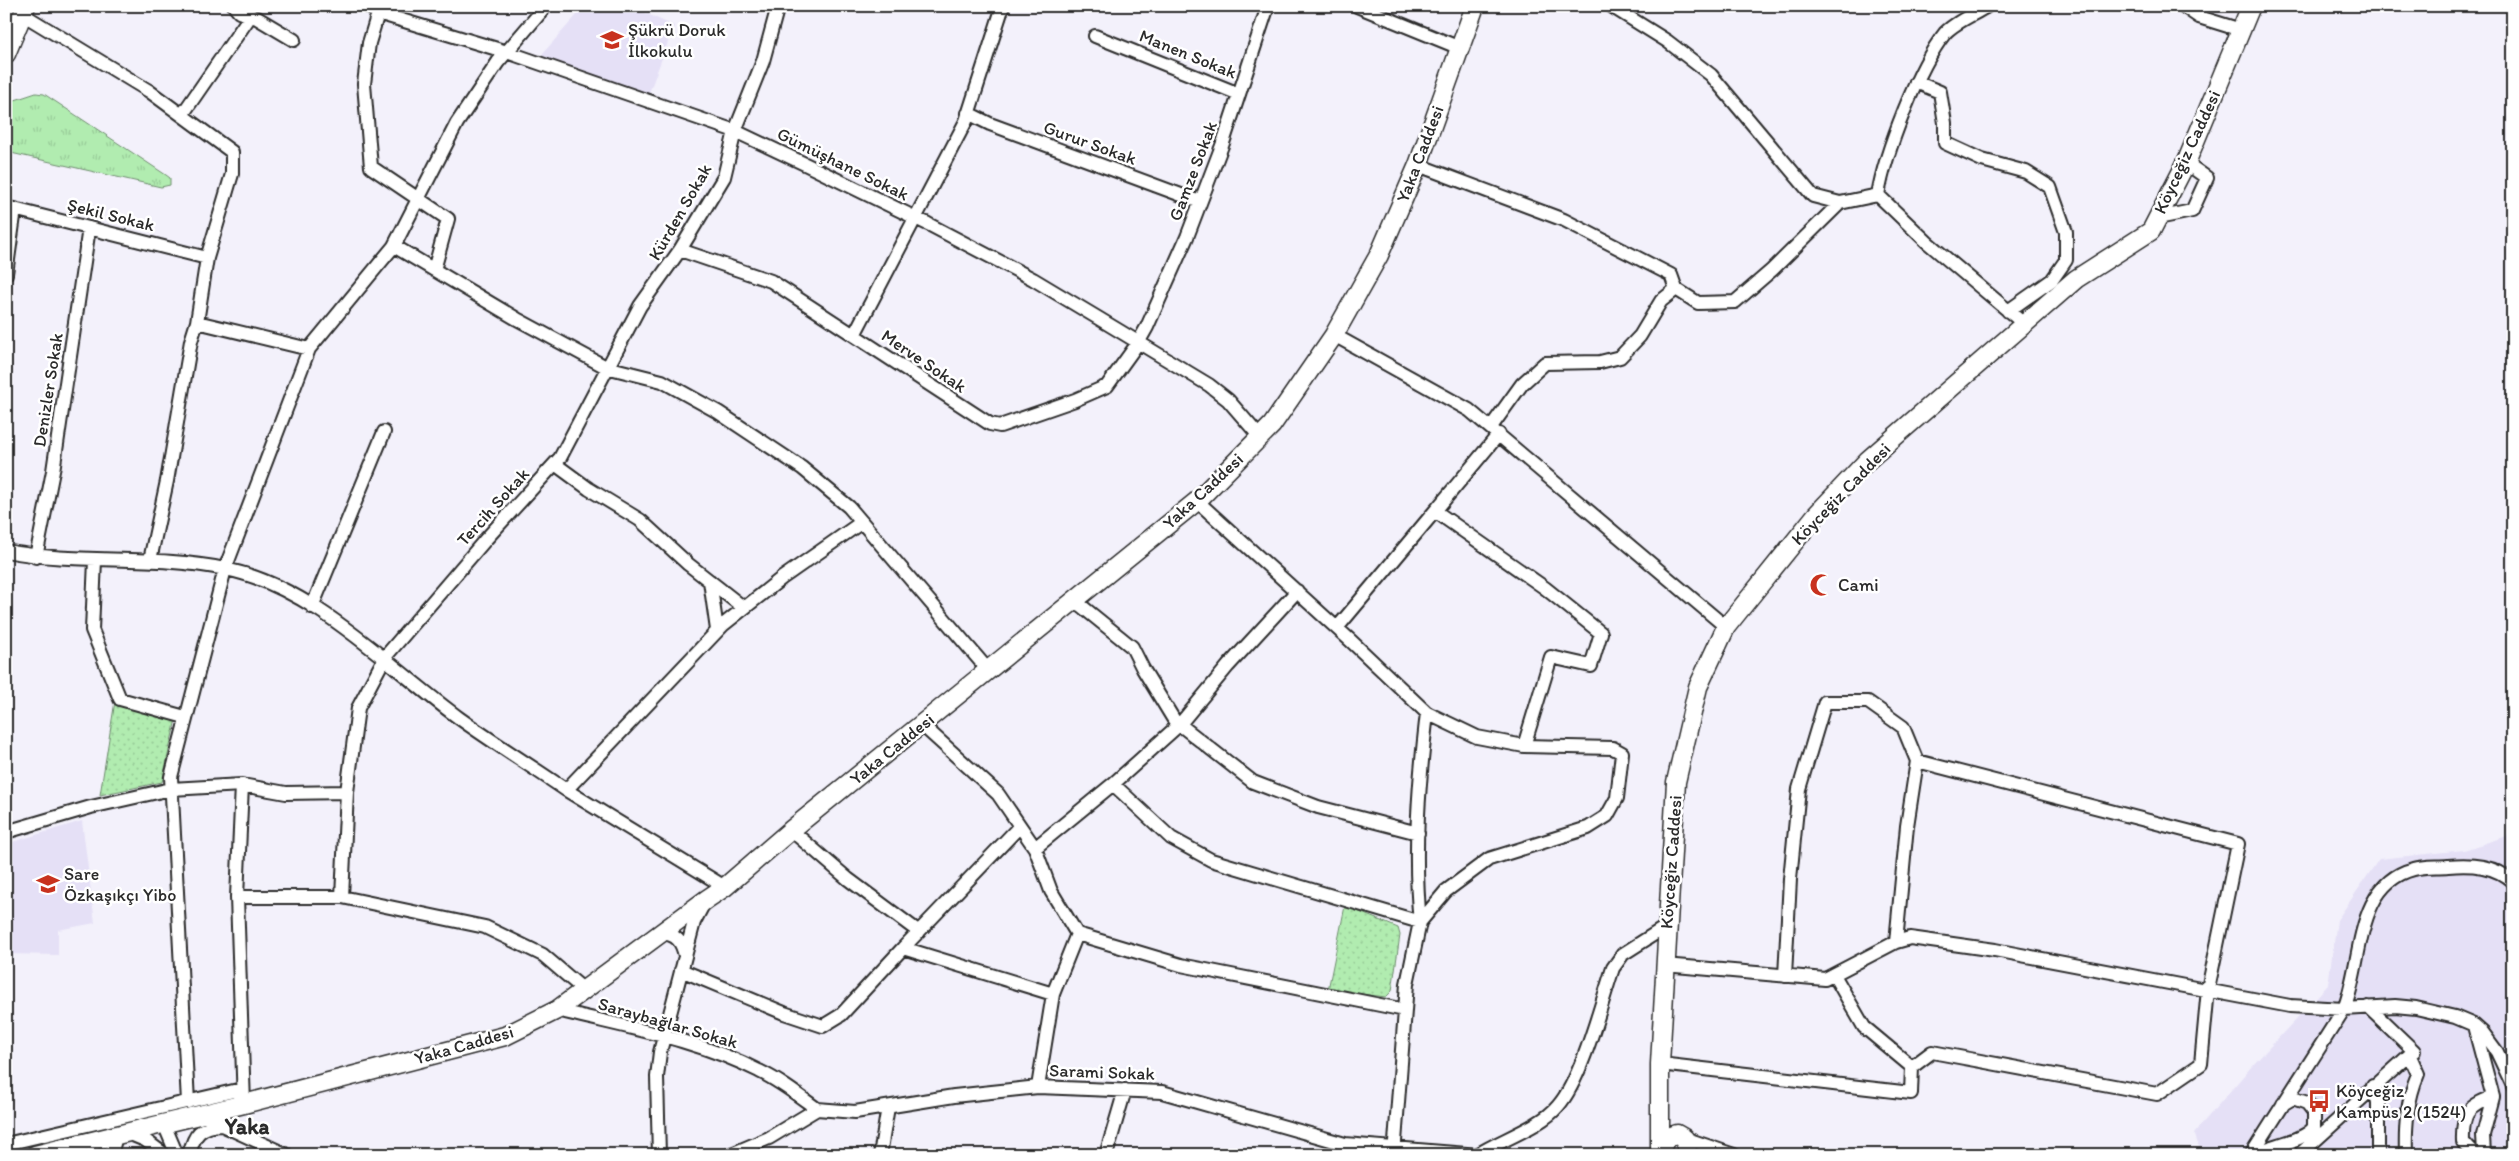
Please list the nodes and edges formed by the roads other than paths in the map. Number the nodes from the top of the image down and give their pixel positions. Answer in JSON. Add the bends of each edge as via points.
{"nodes":[{"id":1,"x":234,"y":6,"type":"edge"},
{"id":2,"x":546,"y":6,"type":"edge"},
{"id":3,"x":778,"y":6,"type":"edge"},
{"id":4,"x":1002,"y":6,"type":"edge"},
{"id":5,"x":1268,"y":6,"type":"edge"},
{"id":6,"x":1358,"y":6,"type":"edge"},
{"id":7,"x":1475,"y":6,"type":"edge"},
{"id":8,"x":1611,"y":6,"type":"edge"},
{"id":9,"x":1987,"y":6,"type":"edge"},
{"id":10,"x":2183,"y":6,"type":"edge"},
{"id":11,"x":2251,"y":6,"type":"edge"},
{"id":12,"x":373,"y":10,"type":"edge"},
{"id":13,"x":25,"y":11,"type":"edge"},
{"id":14,"x":251,"y":15,"type":"junction"},
{"id":15,"x":2241,"y":30,"type":"junction"},
{"id":16,"x":1095,"y":36,"type":"dead end"},
{"id":17,"x":294,"y":40,"type":"dead end"},
{"id":18,"x":1460,"y":48,"type":"junction"},
{"id":19,"x":507,"y":52,"type":"junction"},
{"id":20,"x":6,"y":54,"type":"edge"},
{"id":21,"x":1916,"y":82,"type":"junction"},
{"id":22,"x":1239,"y":94,"type":"junction"},
{"id":23,"x":968,"y":113,"type":"junction"},
{"id":24,"x":182,"y":115,"type":"junction"},
{"id":25,"x":734,"y":131,"type":"junction"},
{"id":26,"x":2186,"y":163,"type":"junction"},
{"id":27,"x":1418,"y":165,"type":"junction"},
{"id":28,"x":1878,"y":195,"type":"junction"},
{"id":29,"x":417,"y":199,"type":"junction"},
{"id":30,"x":1200,"y":202,"type":"junction"},
{"id":31,"x":1840,"y":203,"type":"junction"},
{"id":32,"x":10,"y":208,"type":"edge"},
{"id":33,"x":915,"y":218,"type":"junction"},
{"id":34,"x":2158,"y":218,"type":"junction"},
{"id":35,"x":89,"y":228,"type":"junction"},
{"id":36,"x":394,"y":246,"type":"junction"},
{"id":37,"x":680,"y":250,"type":"junction"},
{"id":38,"x":208,"y":258,"type":"junction"},
{"id":39,"x":434,"y":270,"type":"junction"},
{"id":40,"x":6,"y":274,"type":"edge"},
{"id":41,"x":1676,"y":289,"type":"junction"},
{"id":42,"x":2008,"y":311,"type":"junction"},
{"id":43,"x":197,"y":322,"type":"junction"},
{"id":44,"x":2024,"y":324,"type":"junction"},
{"id":45,"x":854,"y":335,"type":"junction"},
{"id":46,"x":1334,"y":335,"type":"junction"},
{"id":47,"x":1138,"y":343,"type":"junction"},
{"id":48,"x":309,"y":349,"type":"junction"},
{"id":49,"x":606,"y":367,"type":"junction"},
{"id":50,"x":1495,"y":431,"type":"junction"},
{"id":51,"x":384,"y":432,"type":"dead end"},
{"id":52,"x":1260,"y":437,"type":"junction"},
{"id":53,"x":555,"y":464,"type":"junction"},
{"id":54,"x":1197,"y":500,"type":"junction"},
{"id":55,"x":1434,"y":511,"type":"junction"},
{"id":56,"x":862,"y":522,"type":"junction"},
{"id":57,"x":6,"y":551,"type":"edge"},
{"id":58,"x":36,"y":557,"type":"junction"},
{"id":59,"x":95,"y":560,"type":"junction"},
{"id":60,"x":150,"y":560,"type":"junction"},
{"id":61,"x":225,"y":569,"type":"junction"},
{"id":62,"x":710,"y":581,"type":"junction"},
{"id":63,"x":1297,"y":591,"type":"junction"},
{"id":64,"x":1074,"y":600,"type":"junction"},
{"id":65,"x":312,"y":607,"type":"junction"},
{"id":66,"x":744,"y":608,"type":"junction"},
{"id":67,"x":1337,"y":628,"type":"junction"},
{"id":68,"x":1726,"y":628,"type":"junction"},
{"id":69,"x":717,"y":630,"type":"junction"},
{"id":70,"x":385,"y":657,"type":"junction"},
{"id":71,"x":988,"y":670,"type":"junction"},
{"id":72,"x":1427,"y":714,"type":"junction"},
{"id":73,"x":185,"y":717,"type":"junction"},
{"id":74,"x":922,"y":724,"type":"junction"},
{"id":75,"x":1180,"y":724,"type":"junction"},
{"id":76,"x":1524,"y":746,"type":"junction"},
{"id":77,"x":1917,"y":760,"type":"junction"},
{"id":78,"x":1113,"y":784,"type":"junction"},
{"id":79,"x":242,"y":785,"type":"junction"},
{"id":80,"x":171,"y":789,"type":"junction"},
{"id":81,"x":566,"y":790,"type":"junction"},
{"id":82,"x":347,"y":792,"type":"junction"},
{"id":83,"x":1020,"y":826,"type":"junction"},
{"id":84,"x":791,"y":830,"type":"junction"},
{"id":85,"x":6,"y":832,"type":"edge"},
{"id":86,"x":1418,"y":833,"type":"junction"},
{"id":87,"x":1035,"y":848,"type":"junction"},
{"id":88,"x":2513,"y":882,"type":"edge"},
{"id":89,"x":725,"y":887,"type":"junction"},
{"id":90,"x":237,"y":896,"type":"junction"},
{"id":91,"x":342,"y":898,"type":"junction"},
{"id":92,"x":707,"y":898,"type":"junction"},
{"id":93,"x":1420,"y":922,"type":"junction"},
{"id":94,"x":1666,"y":926,"type":"junction"},
{"id":95,"x":918,"y":932,"type":"junction"},
{"id":96,"x":662,"y":933,"type":"junction"},
{"id":97,"x":1077,"y":934,"type":"junction"},
{"id":98,"x":1896,"y":942,"type":"junction"},
{"id":99,"x":903,"y":948,"type":"junction"},
{"id":100,"x":685,"y":956,"type":"junction"},
{"id":101,"x":1664,"y":965,"type":"junction"},
{"id":102,"x":681,"y":970,"type":"junction"},
{"id":103,"x":1834,"y":975,"type":"junction"},
{"id":104,"x":1785,"y":976,"type":"junction"},
{"id":105,"x":2208,"y":989,"type":"junction"},
{"id":106,"x":584,"y":990,"type":"junction"},
{"id":107,"x":1053,"y":994,"type":"junction"},
{"id":108,"x":2368,"y":1007,"type":"junction"},
{"id":109,"x":2344,"y":1009,"type":"junction"},
{"id":110,"x":557,"y":1010,"type":"junction"},
{"id":111,"x":1406,"y":1010,"type":"junction"},
{"id":112,"x":2474,"y":1025,"type":"junction"},
{"id":113,"x":664,"y":1037,"type":"junction"},
{"id":114,"x":2410,"y":1056,"type":"junction"},
{"id":115,"x":1660,"y":1064,"type":"junction"},
{"id":116,"x":1912,"y":1066,"type":"junction"},
{"id":117,"x":2373,"y":1086,"type":"junction"},
{"id":118,"x":2513,"y":1086,"type":"edge"},
{"id":119,"x":1038,"y":1087,"type":"junction"},
{"id":120,"x":1124,"y":1090,"type":"junction"},
{"id":121,"x":243,"y":1096,"type":"junction"},
{"id":122,"x":1660,"y":1096,"type":"junction"},
{"id":123,"x":2493,"y":1096,"type":"junction"},
{"id":124,"x":2283,"y":1104,"type":"junction"},
{"id":125,"x":888,"y":1107,"type":"junction"},
{"id":126,"x":194,"y":1109,"type":"junction"},
{"id":127,"x":817,"y":1109,"type":"junction"},
{"id":128,"x":164,"y":1124,"type":"junction"},
{"id":129,"x":225,"y":1125,"type":"junction"},
{"id":130,"x":122,"y":1134,"type":"junction"},
{"id":131,"x":2314,"y":1134,"type":"junction"},
{"id":132,"x":1685,"y":1143,"type":"edge"},
{"id":133,"x":6,"y":1144,"type":"edge"},
{"id":134,"x":1395,"y":1151,"type":"edge"},
{"id":135,"x":1660,"y":1151,"type":"edge"},
{"id":136,"x":1733,"y":1154,"type":"edge"},
{"id":137,"x":35,"y":1155,"type":"edge"},
{"id":138,"x":111,"y":1155,"type":"edge"},
{"id":139,"x":165,"y":1155,"type":"edge"},
{"id":140,"x":177,"y":1155,"type":"edge"},
{"id":141,"x":189,"y":1155,"type":"edge"},
{"id":142,"x":287,"y":1155,"type":"edge"},
{"id":143,"x":660,"y":1155,"type":"edge"},
{"id":144,"x":729,"y":1155,"type":"edge"},
{"id":145,"x":880,"y":1155,"type":"edge"},
{"id":146,"x":1106,"y":1155,"type":"edge"},
{"id":147,"x":1478,"y":1155,"type":"edge"},
{"id":148,"x":1718,"y":1155,"type":"edge"},
{"id":149,"x":2252,"y":1155,"type":"edge"},
{"id":150,"x":2299,"y":1155,"type":"edge"},
{"id":151,"x":2378,"y":1155,"type":"edge"},
{"id":152,"x":2406,"y":1155,"type":"edge"},
{"id":153,"x":2475,"y":1155,"type":"edge"},
{"id":154,"x":2484,"y":1155,"type":"edge"}],
"edges":[{"from":1,"to":14,"type":"street","via":[[239,12]]},
{"from":2,"to":19,"type":"street"},
{"from":3,"to":25,"type":"street","name":"Kürden Sokak","via":[[763,61]]},
{"from":4,"to":23,"type":"street"},
{"from":5,"to":22,"type":"street","name":"Gamze Sokak"},
{"from":6,"to":18,"type":"street"},
{"from":7,"to":18,"type":"street","name":"Yaka Caddesi"},
{"from":8,"to":31,"type":"street","via":[[1667,41],[1710,75],[1813,196]]},
{"from":9,"to":21,"type":"street","via":[[1946,32]]},
{"from":10,"to":15,"type":"street","via":[[2199,17]]},
{"from":11,"to":15,"type":"street","name":"Köyceğiz Caddesi"},
{"from":12,"to":19,"type":"street","name":"Gümüşhane Sokak"},
{"from":12,"to":29,"type":"street","via":[[364,84],[372,166]]},
{"from":13,"to":20,"type":"street"},
{"from":13,"to":24,"type":"street"},
{"from":14,"to":17,"type":"street"},
{"from":14,"to":24,"type":"street"},
{"from":15,"to":26,"type":"street","name":"Köyceğiz Caddesi"},
{"from":16,"to":22,"type":"street","name":"Manen Sokak"},
{"from":18,"to":27,"type":"street","name":"Yaka Caddesi"},
{"from":19,"to":25,"type":"street","name":"Gümüşhane Sokak"},
{"from":19,"to":29,"type":"street","via":[[456,124]]},
{"from":21,"to":28,"type":"street","via":[[1881,175]]},
{"from":21,"to":42,"type":"street","via":[[1940,92],[1945,143],[1982,160],[2026,172],[2050,187],[2066,232],[2066,260],[2052,280]]},
{"from":22,"to":30,"type":"street","name":"Gamze Sokak"},
{"from":23,"to":30,"type":"street","name":"Gurur Sokak"},
{"from":23,"to":33,"type":"street"},
{"from":24,"to":38,"type":"street","via":[[232,152],[232,174]]},
{"from":25,"to":33,"type":"street","name":"Gümüşhane Sokak"},
{"from":25,"to":37,"type":"street","name":"Kürden Sokak","via":[[724,177]]},
{"from":26,"to":34,"type":"street","name":"Köyceğiz Caddesi"},
{"from":26,"to":34,"type":"street","via":[[2207,178],[2192,211]]},
{"from":27,"to":41,"type":"street","via":[[1564,220],[1671,275]]},
{"from":27,"to":46,"type":"street","name":"Yaka Caddesi","via":[[1379,255]]},
{"from":28,"to":31,"type":"street"},
{"from":28,"to":42,"type":"street"},
{"from":29,"to":36,"type":"street"},
{"from":29,"to":39,"type":"street","via":[[448,219]]},
{"from":30,"to":47,"type":"street","name":"Gamze Sokak"},
{"from":31,"to":41,"type":"street","via":[[1735,302],[1698,303]]},
{"from":32,"to":35,"type":"street","name":"Şekil Sokak"},
{"from":32,"to":40,"type":"street"},
{"from":33,"to":45,"type":"street"},
{"from":33,"to":47,"type":"street","name":"Gümüşhane Sokak","via":[[1033,280]]},
{"from":34,"to":44,"type":"street","name":"Köyceğiz Caddesi","via":[[2151,231],[2076,279]]},
{"from":35,"to":38,"type":"street","name":"Şekil Sokak"},
{"from":35,"to":58,"type":"street","name":"Denizler Sokak","via":[[53,471]]},
{"from":36,"to":39,"type":"street"},
{"from":36,"to":48,"type":"street"},
{"from":37,"to":45,"type":"street","name":"Merve Sokak","via":[[771,281]]},
{"from":37,"to":49,"type":"street","name":"Kürden Sokak","via":[[640,306]]},
{"from":38,"to":43,"type":"street"},
{"from":39,"to":49,"type":"street"},
{"from":41,"to":50,"type":"street","via":[[1661,301],[1640,336],[1620,357],[1600,362],[1545,362],[1522,384]]},
{"from":42,"to":44,"type":"street"},
{"from":43,"to":48,"type":"street"},
{"from":43,"to":60,"type":"street"},
{"from":44,"to":68,"type":"street","name":"Köyceğiz Caddesi","via":[[1868,460],[1816,515]]},
{"from":45,"to":47,"type":"street","name":"Merve Sokak","via":[[976,416],[1000,426],[1107,386]]},
{"from":46,"to":50,"type":"street","via":[[1469,410]]},
{"from":46,"to":52,"type":"street","name":"Yaka Caddesi","via":[[1272,425]]},
{"from":47,"to":52,"type":"street","name":"Gümüşhane Sokak","via":[[1209,385],[1228,400]]},
{"from":48,"to":61,"type":"street"},
{"from":49,"to":53,"type":"street","name":"Tercih Sokak"},
{"from":49,"to":56,"type":"street","via":[[662,381],[718,412],[802,468]]},
{"from":50,"to":55,"type":"street"},
{"from":50,"to":68,"type":"street"},
{"from":51,"to":65,"type":"street"},
{"from":52,"to":54,"type":"street","name":"Yaka Caddesi"},
{"from":53,"to":62,"type":"street","via":[[640,520]]},
{"from":53,"to":70,"type":"street","name":"Tercih Sokak"},
{"from":54,"to":63,"type":"street"},
{"from":54,"to":64,"type":"street","name":"Yaka Caddesi"},
{"from":55,"to":67,"type":"street"},
{"from":55,"to":76,"type":"street","via":[[1545,588],[1601,633],[1591,666],[1552,657]]},
{"from":56,"to":66,"type":"street"},
{"from":56,"to":71,"type":"street"},
{"from":57,"to":58,"type":"street"},
{"from":58,"to":59,"type":"street"},
{"from":59,"to":60,"type":"street"},
{"from":59,"to":73,"type":"street","via":[[92,630],[120,699]]},
{"from":60,"to":61,"type":"street"},
{"from":61,"to":65,"type":"street","via":[[263,580]]},
{"from":61,"to":73,"type":"street"},
{"from":62,"to":66,"type":"street"},
{"from":62,"to":69,"type":"street"},
{"from":63,"to":67,"type":"street"},
{"from":63,"to":75,"type":"street"},
{"from":64,"to":71,"type":"street","name":"Yaka Caddesi"},
{"from":64,"to":75,"type":"street","via":[[1132,647],[1174,720]]},
{"from":65,"to":70,"type":"street"},
{"from":66,"to":69,"type":"street"},
{"from":67,"to":72,"type":"street"},
{"from":68,"to":94,"type":"street","name":"Köyceğiz Caddesi","via":[[1698,687],[1676,782]]},
{"from":69,"to":81,"type":"street"},
{"from":70,"to":81,"type":"street","via":[[458,717]]},
{"from":70,"to":82,"type":"street","name":"Tercih Sokak","via":[[358,708]]},
{"from":71,"to":74,"type":"street","name":"Yaka Caddesi"},
{"from":72,"to":76,"type":"street","via":[[1477,737]]},
{"from":72,"to":86,"type":"street"},
{"from":73,"to":80,"type":"street"},
{"from":74,"to":83,"type":"street","via":[[998,794]]},
{"from":74,"to":84,"type":"street","name":"Yaka Caddesi"},
{"from":75,"to":78,"type":"street"},
{"from":75,"to":86,"type":"street","via":[[1253,782],[1318,806]]},
{"from":76,"to":93,"type":"street","via":[[1614,748],[1622,753],[1617,798],[1606,816],[1588,828],[1489,859],[1446,892]]},
{"from":77,"to":98,"type":"street"},
{"from":77,"to":104,"type":"street","via":[[1902,727],[1868,702],[1825,702],[1799,789]]},
{"from":77,"to":105,"type":"street","via":[[2238,844]]},
{"from":78,"to":87,"type":"street"},
{"from":78,"to":93,"type":"street","via":[[1171,838],[1212,860]]},
{"from":79,"to":80,"type":"street"},
{"from":79,"to":82,"type":"street","via":[[286,793]]},
{"from":79,"to":90,"type":"street"},
{"from":80,"to":85,"type":"street","via":[[91,807]]},
{"from":80,"to":126,"type":"street"},
{"from":81,"to":89,"type":"street"},
{"from":82,"to":91,"type":"street","name":"Tercih Sokak"},
{"from":83,"to":87,"type":"street"},
{"from":83,"to":95,"type":"street"},
{"from":84,"to":89,"type":"street","name":"Yaka Caddesi"},
{"from":84,"to":95,"type":"street","via":[[848,879]]},
{"from":86,"to":93,"type":"street","via":[[1416,887]]},
{"from":87,"to":97,"type":"street","via":[[1051,890]]},
{"from":88,"to":109,"type":"street","via":[[2477,865],[2415,868],[2389,880],[2380,889],[2369,911]]},
{"from":89,"to":92,"type":"street","name":"Yaka Caddesi"},
{"from":90,"to":91,"type":"street"},
{"from":90,"to":121,"type":"street"},
{"from":91,"to":106,"type":"street","via":[[485,927],[543,955]]},
{"from":92,"to":96,"type":"street","name":"Yaka Caddesi"},
{"from":92,"to":100,"type":"street","via":[[694,922]]},
{"from":93,"to":111,"type":"street","via":[[1407,984]]},
{"from":94,"to":101,"type":"street","name":"Köyceğiz Caddesi"},
{"from":94,"to":147,"type":"street","via":[[1623,954],[1613,968],[1577,1072],[1558,1106],[1528,1128]]},
{"from":95,"to":99,"type":"street"},
{"from":96,"to":100,"type":"street","via":[[677,938]]},
{"from":96,"to":106,"type":"street","name":"Yaka Caddesi"},
{"from":97,"to":107,"type":"street"},
{"from":97,"to":111,"type":"street","via":[[1181,965]]},
{"from":98,"to":103,"type":"street"},
{"from":98,"to":105,"type":"street","via":[[1910,938],[1995,950]]},
{"from":99,"to":102,"type":"street","via":[[840,1015],[823,1026]]},
{"from":99,"to":107,"type":"street"},
{"from":100,"to":102,"type":"street"},
{"from":101,"to":104,"type":"street"},
{"from":101,"to":115,"type":"street","name":"Köyceğiz Caddesi"},
{"from":102,"to":113,"type":"street"},
{"from":103,"to":104,"type":"street","via":[[1825,979]]},
{"from":103,"to":116,"type":"street","via":[[1864,1027]]},
{"from":105,"to":109,"type":"street","via":[[2290,1006]]},
{"from":105,"to":116,"type":"street","via":[[2201,1064],[2157,1094],[1932,1052]]},
{"from":106,"to":110,"type":"street","name":"Yaka Caddesi"},
{"from":107,"to":119,"type":"street"},
{"from":108,"to":109,"type":"street"},
{"from":108,"to":112,"type":"street","via":[[2416,1008]]},
{"from":108,"to":114,"type":"street","via":[[2414,1052]]},
{"from":109,"to":124,"type":"street"},
{"from":110,"to":113,"type":"street","name":"Saraybağlar Sokak"},
{"from":110,"to":121,"type":"street","name":"Yaka Caddesi","via":[[505,1036]]},
{"from":111,"to":134,"type":"street"},
{"from":112,"to":118,"type":"street","via":[[2494,1047]]},
{"from":112,"to":123,"type":"street"},
{"from":113,"to":127,"type":"street","name":"Saraybağlar Sokak","via":[[712,1051],[758,1070]]},
{"from":113,"to":143,"type":"street","via":[[657,1077]]},
{"from":114,"to":117,"type":"street"},
{"from":114,"to":152,"type":"street","via":[[2418,1074],[2410,1094]]},
{"from":115,"to":116,"type":"street","via":[[1911,1093]]},
{"from":115,"to":122,"type":"street","name":"Köyceğiz Caddesi"},
{"from":117,"to":131,"type":"street"},
{"from":117,"to":151,"type":"street","via":[[2378,1102]]},
{"from":119,"to":120,"type":"street","name":"Sarami Sokak"},
{"from":119,"to":125,"type":"street","name":"Sarami Sokak"},
{"from":120,"to":134,"type":"street","name":"Sarami Sokak","via":[[1162,1092],[1345,1144]]},
{"from":120,"to":146,"type":"street"},
{"from":121,"to":126,"type":"street","name":"Yaka Caddesi"},
{"from":122,"to":132,"type":"street","name":"Köyceğiz Caddesi"},
{"from":122,"to":135,"type":"street","name":"Köyceğiz Caddesi"},
{"from":123,"to":153,"type":"street","via":[[2474,1104],[2465,1116],[2464,1142]]},
{"from":123,"to":154,"type":"street","via":[[2483,1135]]},
{"from":124,"to":131,"type":"street","via":[[2293,1098],[2311,1107],[2316,1120]]},
{"from":124,"to":149,"type":"street"},
{"from":125,"to":127,"type":"street","name":"Sarami Sokak","via":[[855,1112]]},
{"from":125,"to":145,"type":"street"},
{"from":126,"to":128,"type":"street","name":"Yaka Caddesi"},
{"from":126,"to":129,"type":"street"},
{"from":126,"to":133,"type":"street"},
{"from":127,"to":144,"type":"street","via":[[769,1138]]},
{"from":128,"to":130,"type":"street","name":"Yaka Caddesi"},
{"from":128,"to":140,"type":"street"},
{"from":129,"to":141,"type":"street","via":[[208,1125],[197,1134]]},
{"from":129,"to":142,"type":"street"},
{"from":130,"to":137,"type":"street","name":"Yaka Caddesi"},
{"from":130,"to":138,"type":"street"},
{"from":130,"to":139,"type":"street","via":[[145,1140]]},
{"from":131,"to":149,"type":"street","via":[[2270,1146]]},
{"from":131,"to":150,"type":"street"},
{"from":132,"to":135,"type":"street","via":[[1668,1136]]},
{"from":132,"to":136,"type":"street"},
{"from":134,"to":147,"type":"street","name":"Sarami Sokak"},
{"from":136,"to":148,"type":"street"}]}
